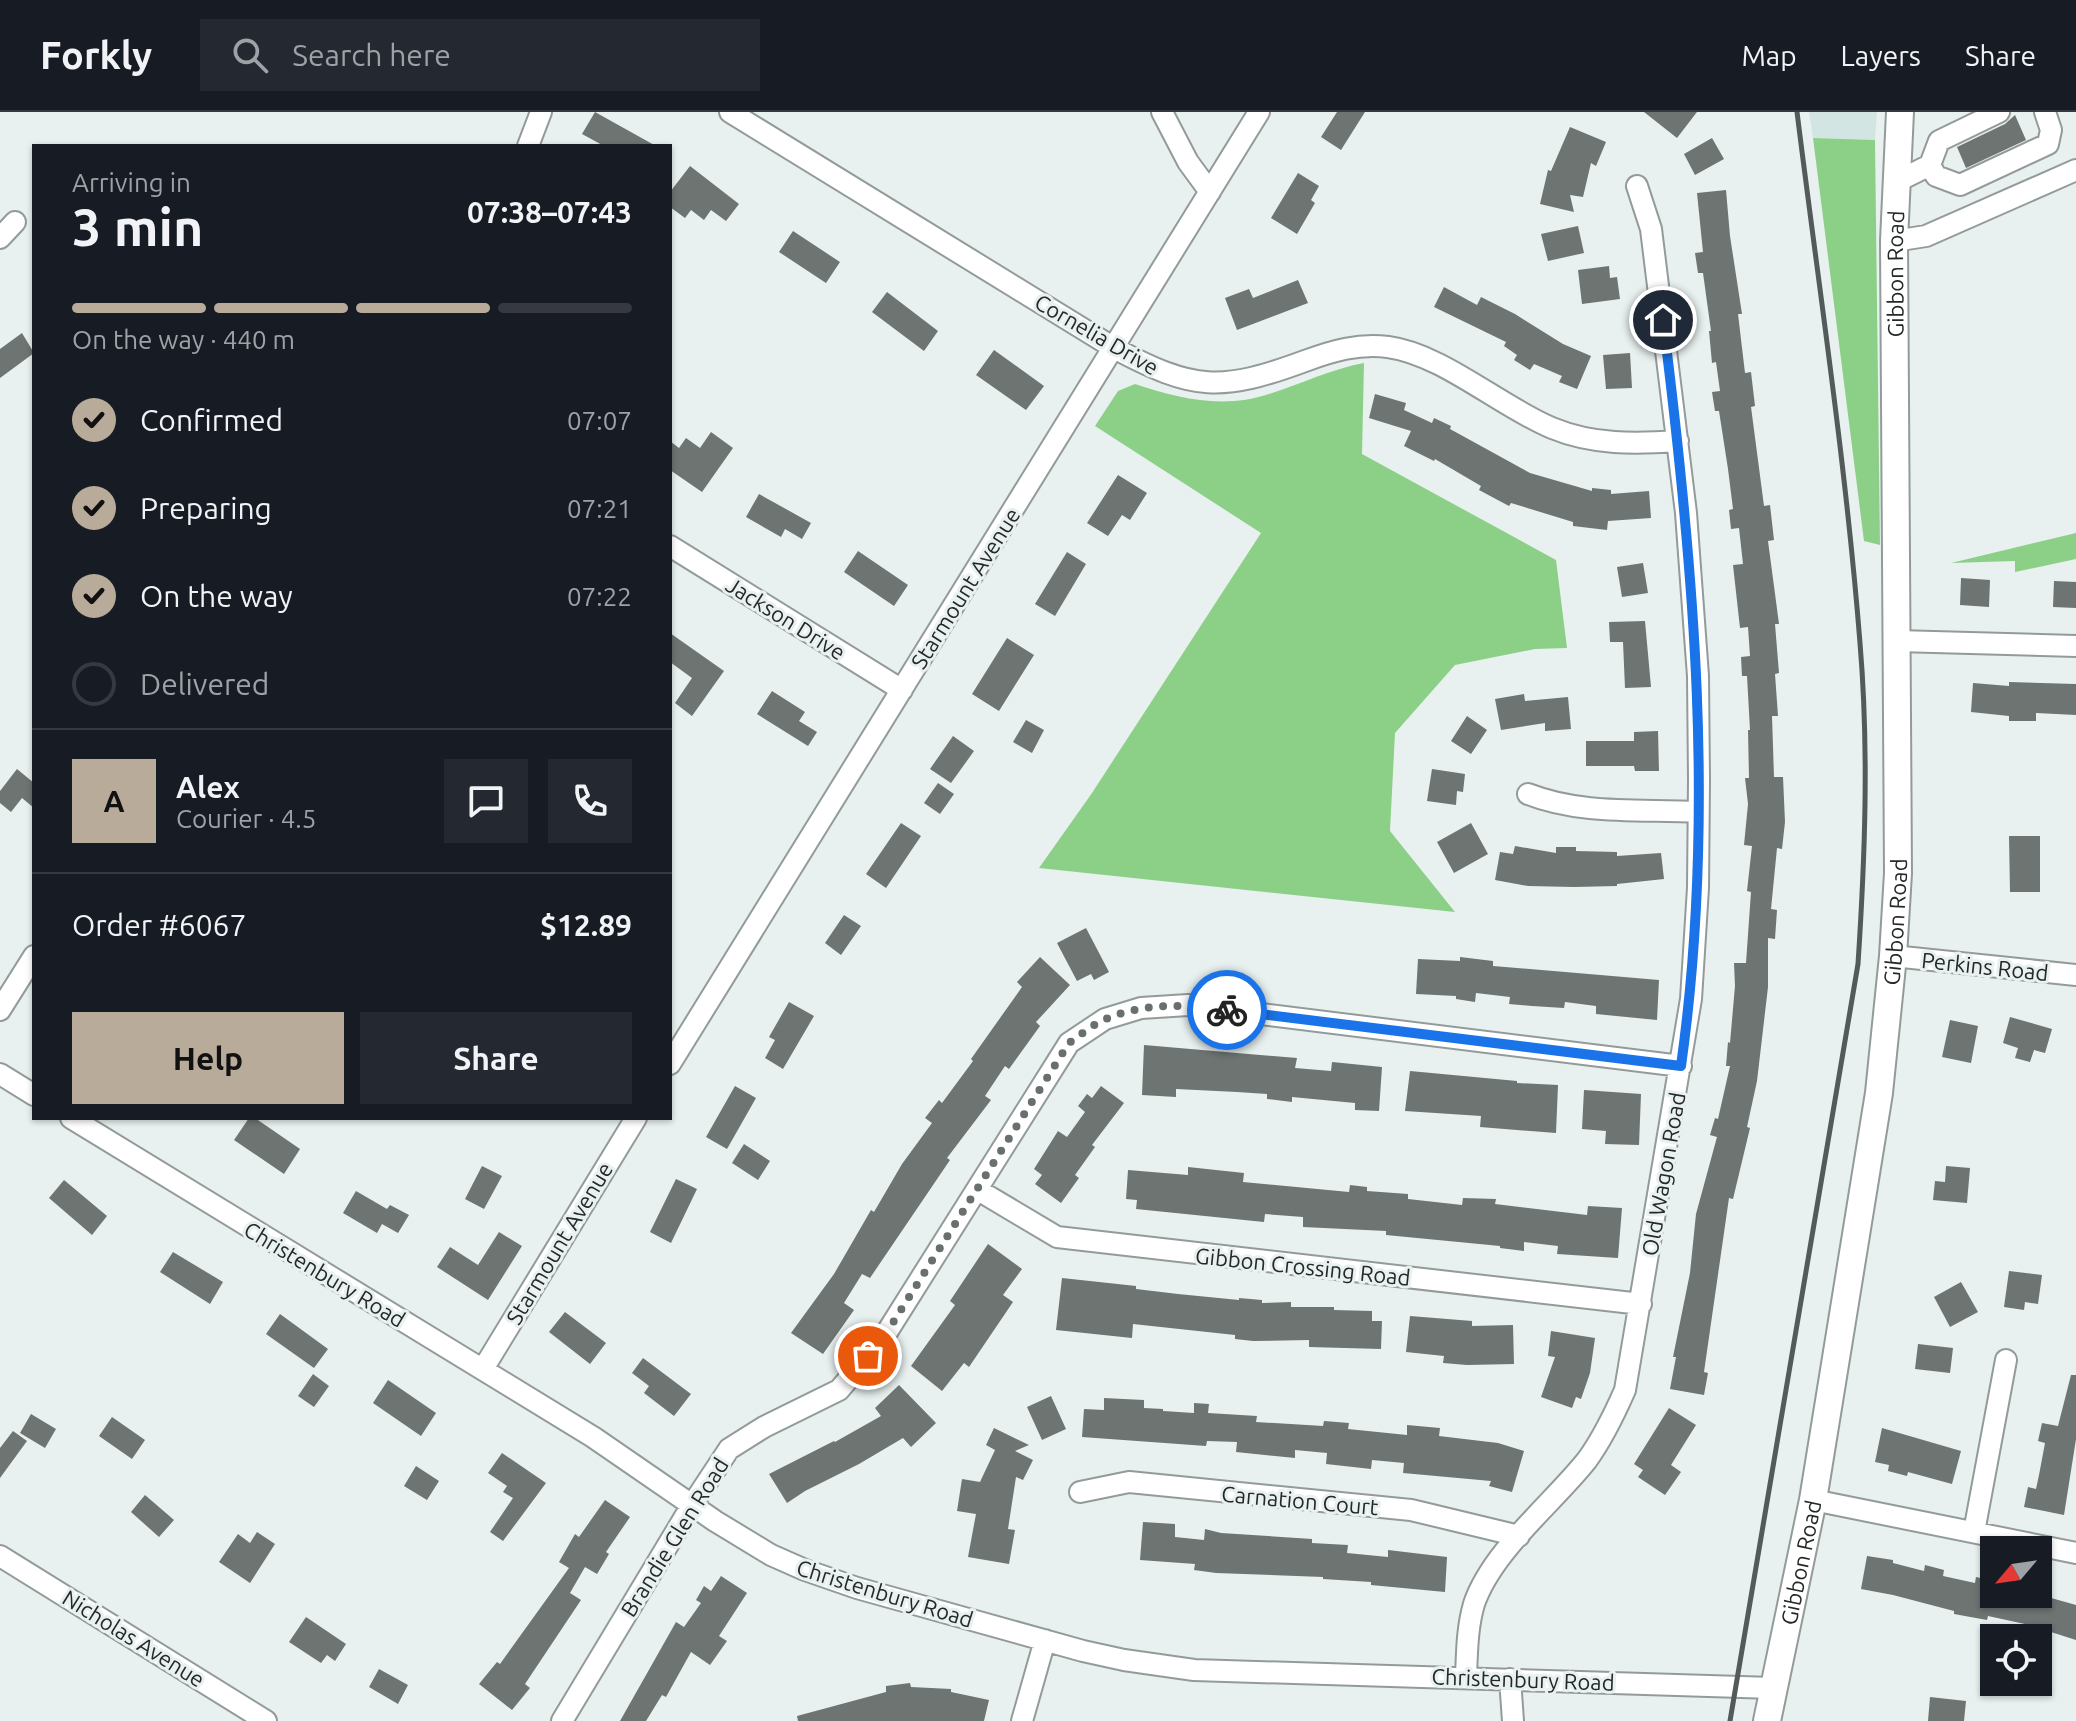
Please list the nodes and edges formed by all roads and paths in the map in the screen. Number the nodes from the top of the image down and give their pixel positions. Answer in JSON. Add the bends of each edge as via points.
{"nodes":[{"id":1,"x":541,"y":112,"type":"edge"},
{"id":2,"x":730,"y":112,"type":"edge"},
{"id":3,"x":1162,"y":112,"type":"edge"},
{"id":4,"x":1259,"y":112,"type":"edge"},
{"id":5,"x":1900,"y":112,"type":"edge"},
{"id":6,"x":1999,"y":112,"type":"edge"},
{"id":7,"x":2045,"y":112,"type":"edge"},
{"id":8,"x":529,"y":144,"type":"edge"},
{"id":9,"x":1930,"y":165,"type":"junction"},
{"id":10,"x":2076,"y":170,"type":"edge"},
{"id":11,"x":1896,"y":182,"type":"junction"},
{"id":12,"x":1637,"y":186,"type":"dead end"},
{"id":13,"x":1210,"y":192,"type":"junction"},
{"id":14,"x":15,"y":222,"type":"dead end"},
{"id":15,"x":0,"y":238,"type":"edge"},
{"id":16,"x":1894,"y":241,"type":"junction"},
{"id":17,"x":1114,"y":348,"type":"junction"},
{"id":18,"x":1678,"y":441,"type":"junction"},
{"id":19,"x":672,"y":547,"type":"edge"},
{"id":20,"x":1897,"y":641,"type":"junction"},
{"id":21,"x":2076,"y":646,"type":"edge"},
{"id":22,"x":902,"y":690,"type":"junction"},
{"id":23,"x":1528,"y":794,"type":"dead end"},
{"id":24,"x":1698,"y":812,"type":"junction"},
{"id":25,"x":1893,"y":956,"type":"junction"},
{"id":26,"x":32,"y":959,"type":"edge"},
{"id":27,"x":2076,"y":975,"type":"edge"},
{"id":28,"x":0,"y":1010,"type":"edge"},
{"id":29,"x":677,"y":1038,"type":"edge"},
{"id":30,"x":1681,"y":1066,"type":"junction"},
{"id":31,"x":0,"y":1074,"type":"edge"},
{"id":32,"x":32,"y":1094,"type":"edge"},
{"id":33,"x":74,"y":1120,"type":"edge"},
{"id":34,"x":635,"y":1120,"type":"edge"},
{"id":35,"x":978,"y":1190,"type":"junction"},
{"id":36,"x":1641,"y":1304,"type":"junction"},
{"id":37,"x":2006,"y":1360,"type":"dead end"},
{"id":38,"x":483,"y":1369,"type":"junction"},
{"id":39,"x":1080,"y":1492,"type":"dead end"},
{"id":40,"x":1813,"y":1500,"type":"junction"},
{"id":41,"x":692,"y":1505,"type":"junction"},
{"id":42,"x":1974,"y":1532,"type":"junction"},
{"id":43,"x":1519,"y":1536,"type":"junction"},
{"id":44,"x":2076,"y":1553,"type":"edge"},
{"id":45,"x":0,"y":1556,"type":"edge"},
{"id":46,"x":1045,"y":1640,"type":"junction"},
{"id":47,"x":1466,"y":1677,"type":"junction"},
{"id":48,"x":1510,"y":1679,"type":"junction"},
{"id":49,"x":1773,"y":1688,"type":"junction"},
{"id":50,"x":266,"y":1721,"type":"edge"},
{"id":51,"x":562,"y":1721,"type":"edge"},
{"id":52,"x":1022,"y":1721,"type":"edge"},
{"id":53,"x":1513,"y":1721,"type":"edge"},
{"id":54,"x":1767,"y":1721,"type":"edge"}],
"edges":[{"from":1,"to":8,"type":"street"},
{"from":2,"to":17,"type":"street","name":"Cornelia Drive"},
{"from":3,"to":13,"type":"street"},
{"from":4,"to":13,"type":"street","name":"Starmount Avenue"},
{"from":5,"to":11,"type":"main road","name":"Gibbon Road"},
{"from":6,"to":9,"type":"street","via":[[1939,141]]},
{"from":7,"to":9,"type":"street","via":[[2051,130],[2048,144],[1960,185],[1936,176]]},
{"from":9,"to":11,"type":"street"},
{"from":10,"to":16,"type":"street","via":[[1926,236]]},
{"from":11,"to":16,"type":"main road","name":"Gibbon Road"},
{"from":12,"to":18,"type":"street","name":"Old Wagon Road","via":[[1651,229]]},
{"from":13,"to":17,"type":"street","name":"Starmount Avenue"},
{"from":14,"to":15,"type":"street"},
{"from":16,"to":20,"type":"main road","name":"Gibbon Road"},
{"from":17,"to":18,"type":"street","name":"Cornelia Drive","via":[[1181,379],[1234,383],[1337,350],[1388,347],[1453,372],[1572,435],[1615,443]]},
{"from":17,"to":22,"type":"street","name":"Starmount Avenue"},
{"from":18,"to":24,"type":"street","name":"Old Wagon Road","via":[[1698,676]]},
{"from":19,"to":22,"type":"street","name":"Jackson Drive"},
{"from":20,"to":21,"type":"street"},
{"from":20,"to":25,"type":"main road","name":"Gibbon Road"},
{"from":22,"to":29,"type":"street","name":"Starmount Avenue"},
{"from":23,"to":24,"type":"street","via":[[1577,808]]},
{"from":24,"to":30,"type":"street","name":"Old Wagon Road","via":[[1691,999]]},
{"from":25,"to":27,"type":"street","name":"Perkins Road"},
{"from":25,"to":40,"type":"main road","name":"Gibbon Road","via":[[1879,1093]]},
{"from":26,"to":28,"type":"street"},
{"from":30,"to":35,"type":"street","name":"Brandie Glen Road","via":[[1188,1005],[1141,1008],[1105,1019],[1069,1043]]},
{"from":30,"to":36,"type":"street","name":"Old Wagon Road"},
{"from":31,"to":32,"type":"street"},
{"from":33,"to":38,"type":"street","name":"Christenbury Road"},
{"from":34,"to":38,"type":"street","name":"Starmount Avenue"},
{"from":35,"to":36,"type":"street","name":"Gibbon Crossing Road","via":[[1057,1237]]},
{"from":35,"to":41,"type":"street","name":"Brandie Glen Road","via":[[882,1340],[839,1390],[729,1449]]},
{"from":36,"to":43,"type":"street","name":"Old Wagon Road","via":[[1625,1390],[1609,1427]]},
{"from":37,"to":42,"type":"street"},
{"from":38,"to":41,"type":"street","name":"Christenbury Road"},
{"from":39,"to":43,"type":"street","name":"Carnation Court","via":[[1129,1482],[1411,1510]]},
{"from":40,"to":42,"type":"street"},
{"from":40,"to":49,"type":"main road","name":"Gibbon Road"},
{"from":41,"to":46,"type":"street","name":"Christenbury Road","via":[[805,1570]]},
{"from":41,"to":51,"type":"street","name":"Brandie Glen Road"},
{"from":42,"to":44,"type":"street"},
{"from":43,"to":47,"type":"street","name":"Old Wagon Road","via":[[1474,1604]]},
{"from":45,"to":50,"type":"street","name":"Nicholas Avenue"},
{"from":46,"to":47,"type":"street","name":"Christenbury Road","via":[[1124,1660],[1194,1670]]},
{"from":46,"to":52,"type":"street"},
{"from":47,"to":48,"type":"street","name":"Christenbury Road"},
{"from":48,"to":49,"type":"street","name":"Christenbury Road"},
{"from":48,"to":53,"type":"street"},
{"from":49,"to":54,"type":"main road","name":"Gibbon Road"}]}
